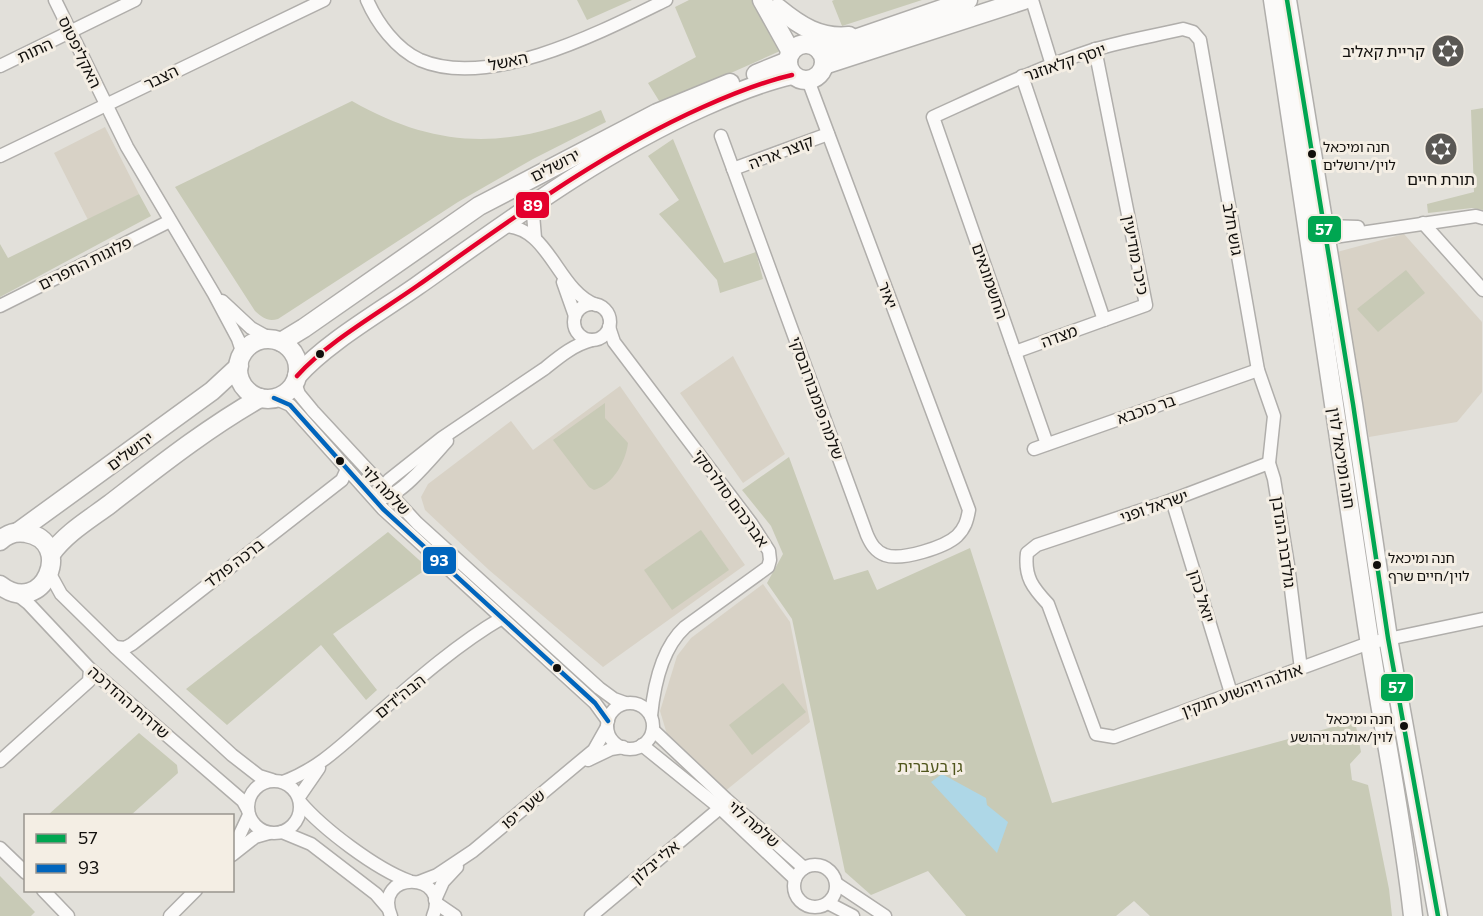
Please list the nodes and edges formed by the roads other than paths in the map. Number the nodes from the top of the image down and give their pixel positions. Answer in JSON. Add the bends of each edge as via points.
{"nodes":[{"id":1,"x":55,"y":0,"type":"edge"},
{"id":2,"x":135,"y":0,"type":"edge"},
{"id":3,"x":324,"y":0,"type":"edge"},
{"id":4,"x":367,"y":0,"type":"edge"},
{"id":5,"x":666,"y":0,"type":"edge"},
{"id":6,"x":968,"y":0,"type":"edge"},
{"id":7,"x":1024,"y":0,"type":"edge"},
{"id":8,"x":1032,"y":0,"type":"edge"},
{"id":9,"x":1273,"y":0,"type":"edge"},
{"id":10,"x":1287,"y":0,"type":"edge"},
{"id":11,"x":771,"y":3,"type":"edge"},
{"id":12,"x":70,"y":33,"type":"junction"},
{"id":13,"x":872,"y":33,"type":"junction"},
{"id":14,"x":1200,"y":40,"type":"joint"},
{"id":15,"x":1095,"y":49,"type":"junction"},
{"id":16,"x":822,"y":58,"type":"junction"},
{"id":17,"x":796,"y":62,"type":"junction"},
{"id":18,"x":1052,"y":65,"type":"junction"},
{"id":19,"x":0,"y":66,"type":"edge"},
{"id":20,"x":1022,"y":76,"type":"junction"},
{"id":21,"x":105,"y":104,"type":"junction"},
{"id":22,"x":933,"y":117,"type":"joint"},
{"id":23,"x":828,"y":134,"type":"junction"},
{"id":24,"x":721,"y":136,"type":"dead end"},
{"id":25,"x":0,"y":156,"type":"edge"},
{"id":26,"x":733,"y":169,"type":"junction"},
{"id":27,"x":541,"y":200,"type":"junction"},
{"id":28,"x":1483,"y":218,"type":"edge"},
{"id":29,"x":170,"y":221,"type":"junction"},
{"id":30,"x":1423,"y":223,"type":"junction"},
{"id":31,"x":502,"y":226,"type":"junction"},
{"id":32,"x":1320,"y":233,"type":"junction"},
{"id":33,"x":536,"y":238,"type":"junction"},
{"id":34,"x":558,"y":270,"type":"junction"},
{"id":35,"x":1483,"y":290,"type":"edge"},
{"id":36,"x":214,"y":294,"type":"junction"},
{"id":37,"x":596,"y":305,"type":"junction"},
{"id":38,"x":0,"y":306,"type":"edge"},
{"id":39,"x":575,"y":316,"type":"junction"},
{"id":40,"x":1104,"y":320,"type":"junction"},
{"id":41,"x":609,"y":327,"type":"junction"},
{"id":42,"x":576,"y":330,"type":"junction"},
{"id":43,"x":276,"y":340,"type":"junction"},
{"id":44,"x":592,"y":340,"type":"junction"},
{"id":45,"x":1015,"y":352,"type":"junction"},
{"id":46,"x":558,"y":357,"type":"junction"},
{"id":47,"x":239,"y":362,"type":"junction"},
{"id":48,"x":1258,"y":369,"type":"junction"},
{"id":49,"x":296,"y":380,"type":"junction"},
{"id":50,"x":267,"y":398,"type":"junction"},
{"id":51,"x":1274,"y":416,"type":"joint"},
{"id":52,"x":464,"y":423,"type":"junction"},
{"id":53,"x":1047,"y":444,"type":"junction"},
{"id":54,"x":1034,"y":449,"type":"dead end"},
{"id":55,"x":1269,"y":463,"type":"junction"},
{"id":56,"x":347,"y":468,"type":"junction"},
{"id":57,"x":382,"y":486,"type":"junction"},
{"id":58,"x":391,"y":496,"type":"junction"},
{"id":59,"x":374,"y":499,"type":"junction"},
{"id":60,"x":1172,"y":500,"type":"junction"},
{"id":61,"x":969,"y":510,"type":"joint"},
{"id":62,"x":18,"y":532,"type":"junction"},
{"id":63,"x":0,"y":541,"type":"edge"},
{"id":64,"x":51,"y":554,"type":"junction"},
{"id":65,"x":50,"y":574,"type":"junction"},
{"id":66,"x":5,"y":590,"type":"edge"},
{"id":67,"x":497,"y":614,"type":"junction"},
{"id":68,"x":1483,"y":619,"type":"edge"},
{"id":69,"x":1388,"y":638,"type":"junction"},
{"id":70,"x":1370,"y":643,"type":"junction"},
{"id":71,"x":115,"y":647,"type":"junction"},
{"id":72,"x":90,"y":669,"type":"junction"},
{"id":73,"x":1301,"y":669,"type":"junction"},
{"id":74,"x":1231,"y":693,"type":"junction"},
{"id":75,"x":625,"y":703,"type":"junction"},
{"id":76,"x":651,"y":716,"type":"junction"},
{"id":77,"x":608,"y":724,"type":"junction"},
{"id":78,"x":653,"y":730,"type":"junction"},
{"id":79,"x":1114,"y":737,"type":"joint"},
{"id":80,"x":642,"y":745,"type":"junction"},
{"id":81,"x":623,"y":747,"type":"junction"},
{"id":82,"x":327,"y":759,"type":"junction"},
{"id":83,"x":0,"y":761,"type":"edge"},
{"id":84,"x":574,"y":768,"type":"junction"},
{"id":85,"x":278,"y":781,"type":"junction"},
{"id":86,"x":300,"y":799,"type":"junction"},
{"id":87,"x":720,"y":808,"type":"junction"},
{"id":88,"x":248,"y":813,"type":"junction"},
{"id":89,"x":276,"y":833,"type":"junction"},
{"id":90,"x":234,"y":845,"type":"edge"},
{"id":91,"x":0,"y":848,"type":"edge"},
{"id":92,"x":473,"y":851,"type":"junction"},
{"id":93,"x":234,"y":853,"type":"edge"},
{"id":94,"x":804,"y":868,"type":"junction"},
{"id":95,"x":24,"y":871,"type":"edge"},
{"id":96,"x":795,"y":879,"type":"junction"},
{"id":97,"x":414,"y":881,"type":"junction"},
{"id":98,"x":837,"y":884,"type":"junction"},
{"id":99,"x":44,"y":892,"type":"edge"},
{"id":100,"x":195,"y":892,"type":"edge"},
{"id":101,"x":435,"y":901,"type":"junction"},
{"id":102,"x":828,"y":903,"type":"junction"},
{"id":103,"x":388,"y":912,"type":"edge"},
{"id":104,"x":68,"y":916,"type":"edge"},
{"id":105,"x":171,"y":916,"type":"edge"},
{"id":106,"x":433,"y":916,"type":"edge"},
{"id":107,"x":455,"y":916,"type":"edge"},
{"id":108,"x":591,"y":916,"type":"edge"},
{"id":109,"x":854,"y":916,"type":"edge"},
{"id":110,"x":885,"y":916,"type":"edge"},
{"id":111,"x":1413,"y":916,"type":"edge"},
{"id":112,"x":1438,"y":916,"type":"edge"}],
"edges":[{"from":1,"to":12,"type":"street","name":"האקליפטוס"},
{"from":2,"to":12,"type":"street","name":"התות"},
{"from":3,"to":21,"type":"street","name":"הצבר"},
{"from":4,"to":5,"type":"street","name":"האשל","via":[[390,38],[420,59],[450,67],[492,67],[596,33]]},
{"from":6,"to":13,"type":"street"},
{"from":7,"to":16,"type":"street"},
{"from":8,"to":18,"type":"street"},
{"from":9,"to":32,"type":"street","name":"חנה ומיכאל לוין"},
{"from":10,"to":32,"type":"street","name":"חנה ומיכאל לוין"},
{"from":11,"to":13,"type":"street","via":[[813,32],[838,37]]},
{"from":11,"to":17,"type":"street"},
{"from":12,"to":19,"type":"street","name":"התות"},
{"from":12,"to":21,"type":"street","name":"האקליפטוס"},
{"from":13,"to":16,"type":"street"},
{"from":14,"to":15,"type":"street","name":"יוסף קלאוזנר","via":[[1182,28]]},
{"from":14,"to":48,"type":"street","name":"גוש חלב"},
{"from":15,"to":18,"type":"street","name":"יוסף קלאוזנר"},
{"from":15,"to":40,"type":"street","name":"כיכר מודיעין","via":[[1146,305]]},
{"from":16,"to":17,"type":"street","via":[[809,44]]},
{"from":16,"to":17,"type":"street","via":[[816,77]]},
{"from":17,"to":23,"type":"street","name":"יאיר"},
{"from":17,"to":27,"type":"street","name":"ירושלים","via":[[770,80],[663,125]]},
{"from":17,"to":43,"type":"street","name":"ירושלים","via":[[657,112],[507,190],[304,328]]},
{"from":18,"to":20,"type":"street","name":"יוסף קלאוזנר"},
{"from":20,"to":22,"type":"street","name":"יוסף קלאוזנר"},
{"from":20,"to":40,"type":"street"},
{"from":21,"to":25,"type":"street","name":"הצבר"},
{"from":21,"to":29,"type":"street"},
{"from":22,"to":45,"type":"street","name":"החשמונאים"},
{"from":23,"to":26,"type":"street","name":"קוצר אריה"},
{"from":23,"to":61,"type":"street","name":"יאיר"},
{"from":24,"to":26,"type":"street","name":"שלמה פומבורובסקי"},
{"from":26,"to":61,"type":"street","name":"שלמה פומבורובסקי","via":[[874,549],[887,556],[910,556],[950,542],[967,523]]},
{"from":27,"to":31,"type":"street","name":"ירושלים"},
{"from":27,"to":33,"type":"street","via":[[533,214]]},
{"from":28,"to":30,"type":"street"},
{"from":29,"to":36,"type":"street"},
{"from":29,"to":38,"type":"street","name":"פלוגות החפרים"},
{"from":30,"to":32,"type":"street"},
{"from":30,"to":35,"type":"street"},
{"from":31,"to":33,"type":"street","via":[[519,227]]},
{"from":31,"to":49,"type":"street","name":"ירושלים","via":[[326,349]]},
{"from":32,"to":69,"type":"street","name":"חנה ומיכאל לוין"},
{"from":32,"to":70,"type":"street","name":"חנה ומיכאל לוין"},
{"from":33,"to":34,"type":"street"},
{"from":34,"to":37,"type":"street"},
{"from":34,"to":39,"type":"street"},
{"from":36,"to":43,"type":"street","via":[[251,328]]},
{"from":36,"to":47,"type":"street","via":[[241,348]]},
{"from":37,"to":39,"type":"street","via":[[585,306]]},
{"from":37,"to":41,"type":"street","via":[[609,316]]},
{"from":39,"to":42,"type":"street"},
{"from":40,"to":45,"type":"street","name":"מצדה"},
{"from":41,"to":44,"type":"street","via":[[603,337]]},
{"from":41,"to":76,"type":"street","name":"אברכהם סולרסקי","via":[[614,342],[747,517],[769,551],[770,560],[768,567],[673,639],[652,701]]},
{"from":42,"to":44,"type":"street","via":[[581,337]]},
{"from":42,"to":46,"type":"street"},
{"from":43,"to":47,"type":"street","via":[[253,343]]},
{"from":43,"to":49,"type":"street","via":[[296,357]]},
{"from":44,"to":46,"type":"street"},
{"from":45,"to":53,"type":"street","name":"החשמונאים"},
{"from":46,"to":52,"type":"street"},
{"from":47,"to":50,"type":"street","via":[[241,382],[252,394]]},
{"from":47,"to":62,"type":"street","name":"ירושלים","via":[[212,391]]},
{"from":48,"to":51,"type":"street","name":"גוש חלב"},
{"from":48,"to":53,"type":"street","name":"בר כוכבא"},
{"from":49,"to":50,"type":"street","via":[[286,393]]},
{"from":49,"to":57,"type":"street","name":"שלמה לוי","via":[[299,394]]},
{"from":50,"to":56,"type":"street","name":"שלמה לוי","via":[[290,405]]},
{"from":50,"to":64,"type":"street","name":"ירושלים","via":[[232,415],[146,476]]},
{"from":51,"to":55,"type":"street","name":"גולדברג הנדבן"},
{"from":52,"to":57,"type":"street"},
{"from":52,"to":58,"type":"street"},
{"from":53,"to":54,"type":"street","name":"בר כוכבא"},
{"from":55,"to":60,"type":"street","name":"ישראל ופני"},
{"from":55,"to":73,"type":"street","name":"גולדברג הנדבן","via":[[1288,565]]},
{"from":56,"to":59,"type":"street","name":"שלמה לוי"},
{"from":56,"to":71,"type":"street","name":"ברכה פולד","via":[[342,480],[132,644]]},
{"from":57,"to":58,"type":"street","name":"שלמה לוי"},
{"from":57,"to":59,"type":"street"},
{"from":58,"to":59,"type":"street"},
{"from":58,"to":75,"type":"street","name":"שלמה לוי","via":[[599,688]]},
{"from":59,"to":67,"type":"street","name":"שלמה לוי"},
{"from":60,"to":74,"type":"street","name":"יואל כהן"},
{"from":60,"to":79,"type":"street","name":"ישראל ופני","via":[[1037,545],[1027,553],[1026,565],[1033,588],[1048,604],[1096,734]]},
{"from":62,"to":63,"type":"street","name":"ירושלים"},
{"from":62,"to":64,"type":"street","via":[[40,538]]},
{"from":64,"to":65,"type":"street"},
{"from":65,"to":66,"type":"street","via":[[37,589],[27,593]]},
{"from":65,"to":71,"type":"street","name":"שדרות ההדרכה","via":[[62,594]]},
{"from":66,"to":72,"type":"street","name":"שדרות ההדרכה","via":[[28,603]]},
{"from":67,"to":77,"type":"street","name":"שלמה לוי","via":[[595,703]]},
{"from":67,"to":82,"type":"street","name":"הבה\"דים"},
{"from":68,"to":69,"type":"street","name":"אולגה ויהשוע חנקין"},
{"from":69,"to":70,"type":"street","name":"אולגה ויהשוע חנקין"},
{"from":69,"to":112,"type":"street","name":"חנה ומיכאל לוין"},
{"from":70,"to":73,"type":"street","name":"אולגה ויהשוע חנקין"},
{"from":70,"to":111,"type":"street","name":"חנה ומיכאל לוין"},
{"from":71,"to":85,"type":"street","name":"שדרות ההדרכה","via":[[232,755],[259,776]]},
{"from":72,"to":83,"type":"street","via":[[89,681]]},
{"from":72,"to":88,"type":"street","name":"שדרות ההדרכה","via":[[243,801]]},
{"from":73,"to":74,"type":"street","name":"אולגה ויהשוע חנקין"},
{"from":74,"to":79,"type":"street","name":"אולגה ויהשוע חנקין"},
{"from":75,"to":76,"type":"street","via":[[643,706]]},
{"from":75,"to":77,"type":"street","via":[[612,712]]},
{"from":76,"to":78,"type":"street"},
{"from":77,"to":81,"type":"street","via":[[611,739]]},
{"from":77,"to":84,"type":"street","name":"שער יפו","via":[[599,743]]},
{"from":78,"to":80,"type":"street"},
{"from":78,"to":94,"type":"street","name":"שלמה לוי"},
{"from":80,"to":81,"type":"street"},
{"from":80,"to":87,"type":"street","name":"שלמה לוי"},
{"from":81,"to":84,"type":"street","name":"שער יפו"},
{"from":82,"to":85,"type":"street","name":"הבה\"דים","via":[[299,776]]},
{"from":82,"to":86,"type":"street","name":"הבה\"דים","via":[[304,787]]},
{"from":84,"to":92,"type":"street","name":"שער יפו"},
{"from":85,"to":86,"type":"street","via":[[293,788]]},
{"from":85,"to":88,"type":"street","via":[[265,782],[253,791]]},
{"from":86,"to":89,"type":"street","via":[[296,822]]},
{"from":86,"to":97,"type":"street","via":[[321,822],[376,865]]},
{"from":87,"to":96,"type":"street","name":"שלמה לוי"},
{"from":87,"to":108,"type":"street","name":"אלי יבלון"},
{"from":88,"to":89,"type":"street","via":[[258,828]]},
{"from":88,"to":90,"type":"street"},
{"from":89,"to":93,"type":"street","via":[[255,837]]},
{"from":89,"to":103,"type":"street","via":[[311,844],[376,894]]},
{"from":91,"to":95,"type":"street"},
{"from":92,"to":97,"type":"street","name":"שער יפו","via":[[437,874]]},
{"from":92,"to":101,"type":"street","name":"שער יפו","via":[[443,882]]},
{"from":94,"to":96,"type":"street"},
{"from":94,"to":98,"type":"street","via":[[818,864],[825,867]]},
{"from":96,"to":102,"type":"street","via":[[795,892],[803,903],[816,907]]},
{"from":97,"to":101,"type":"street","via":[[432,891]]},
{"from":97,"to":103,"type":"street","name":"שער יפו","via":[[392,891]]},
{"from":98,"to":102,"type":"street"},
{"from":98,"to":110,"type":"street"},
{"from":99,"to":104,"type":"street"},
{"from":100,"to":105,"type":"street"},
{"from":101,"to":106,"type":"street","name":"שער יפו"},
{"from":101,"to":107,"type":"street"},
{"from":102,"to":109,"type":"street"}]}
